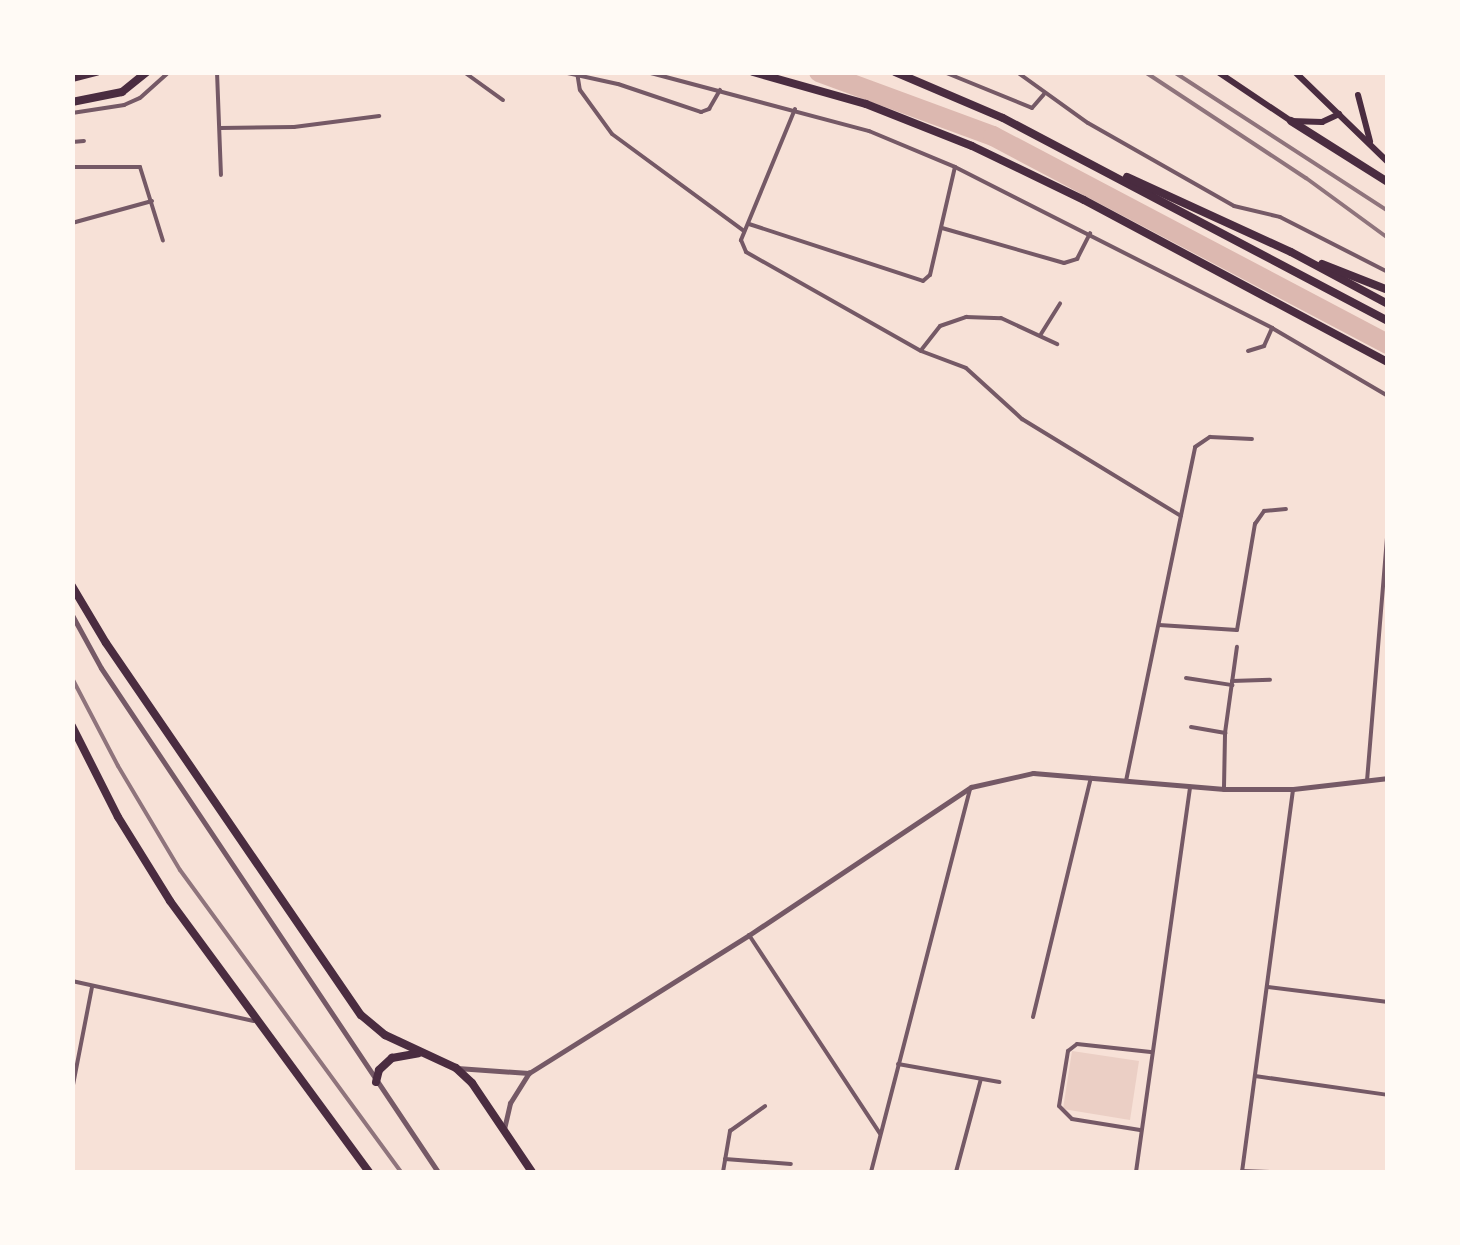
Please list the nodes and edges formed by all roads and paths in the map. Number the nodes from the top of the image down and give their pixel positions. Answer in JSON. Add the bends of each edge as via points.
{"nodes":[{"id":1,"x":96,"y":72,"type":"edge"},
{"id":2,"x":147,"y":72,"type":"edge"},
{"id":3,"x":169,"y":72,"type":"edge"},
{"id":4,"x":217,"y":72,"type":"edge"},
{"id":5,"x":464,"y":72,"type":"edge"},
{"id":6,"x":563,"y":72,"type":"edge"},
{"id":7,"x":647,"y":72,"type":"edge"},
{"id":8,"x":752,"y":72,"type":"edge"},
{"id":9,"x":896,"y":72,"type":"edge"},
{"id":10,"x":944,"y":72,"type":"edge"},
{"id":11,"x":1017,"y":72,"type":"edge"},
{"id":12,"x":1218,"y":72,"type":"edge"},
{"id":13,"x":1295,"y":72,"type":"edge"},
{"id":14,"x":577,"y":74,"type":"edge"},
{"id":15,"x":72,"y":78,"type":"edge"},
{"id":16,"x":720,"y":90,"type":"junction"},
{"id":17,"x":1044,"y":94,"type":"junction"},
{"id":18,"x":1358,"y":94,"type":"dead end"},
{"id":19,"x":503,"y":100,"type":"dead end"},
{"id":20,"x":72,"y":102,"type":"edge"},
{"id":21,"x":795,"y":109,"type":"junction"},
{"id":22,"x":72,"y":113,"type":"edge"},
{"id":23,"x":1339,"y":114,"type":"junction"},
{"id":24,"x":379,"y":116,"type":"dead end"},
{"id":25,"x":1290,"y":122,"type":"junction"},
{"id":26,"x":220,"y":128,"type":"junction"},
{"id":27,"x":72,"y":142,"type":"edge"},
{"id":28,"x":84,"y":142,"type":"dead end"},
{"id":29,"x":1372,"y":147,"type":"junction"},
{"id":30,"x":1388,"y":162,"type":"edge"},
{"id":31,"x":72,"y":167,"type":"edge"},
{"id":32,"x":955,"y":167,"type":"junction"},
{"id":33,"x":1102,"y":168,"type":"junction"},
{"id":34,"x":221,"y":175,"type":"dead end"},
{"id":35,"x":1388,"y":182,"type":"edge"},
{"id":36,"x":152,"y":201,"type":"junction"},
{"id":37,"x":72,"y":223,"type":"edge"},
{"id":38,"x":749,"y":224,"type":"junction"},
{"id":39,"x":942,"y":228,"type":"junction"},
{"id":40,"x":744,"y":231,"type":"junction"},
{"id":41,"x":1090,"y":233,"type":"junction"},
{"id":42,"x":163,"y":240,"type":"dead end"},
{"id":43,"x":1291,"y":252,"type":"junction"},
{"id":44,"x":1388,"y":272,"type":"edge"},
{"id":45,"x":1388,"y":290,"type":"edge"},
{"id":46,"x":1060,"y":304,"type":"dead end"},
{"id":47,"x":1388,"y":304,"type":"edge"},
{"id":48,"x":1388,"y":322,"type":"edge"},
{"id":49,"x":1272,"y":328,"type":"junction"},
{"id":50,"x":1041,"y":334,"type":"junction"},
{"id":51,"x":1057,"y":344,"type":"dead end"},
{"id":52,"x":921,"y":351,"type":"junction"},
{"id":53,"x":1248,"y":351,"type":"dead end"},
{"id":54,"x":1388,"y":362,"type":"edge"},
{"id":55,"x":1388,"y":396,"type":"edge"},
{"id":56,"x":1252,"y":439,"type":"dead end"},
{"id":57,"x":1286,"y":510,"type":"dead end"},
{"id":58,"x":1181,"y":516,"type":"junction"},
{"id":59,"x":1388,"y":526,"type":"edge"},
{"id":60,"x":72,"y":586,"type":"edge"},
{"id":61,"x":72,"y":615,"type":"edge"},
{"id":62,"x":1158,"y":625,"type":"junction"},
{"id":63,"x":1238,"y":648,"type":"dead end"},
{"id":64,"x":1186,"y":678,"type":"dead end"},
{"id":65,"x":1270,"y":680,"type":"dead end"},
{"id":66,"x":1232,"y":683,"type":"junction"},
{"id":67,"x":72,"y":726,"type":"edge"},
{"id":68,"x":1191,"y":726,"type":"dead end"},
{"id":69,"x":1225,"y":733,"type":"junction"},
{"id":70,"x":1091,"y":778,"type":"junction"},
{"id":71,"x":1388,"y":778,"type":"edge"},
{"id":72,"x":1126,"y":781,"type":"junction"},
{"id":73,"x":1367,"y":781,"type":"junction"},
{"id":74,"x":971,"y":786,"type":"junction"},
{"id":75,"x":1190,"y":787,"type":"junction"},
{"id":76,"x":1224,"y":789,"type":"junction"},
{"id":77,"x":1293,"y":789,"type":"junction"},
{"id":78,"x":749,"y":934,"type":"junction"},
{"id":79,"x":72,"y":981,"type":"edge"},
{"id":80,"x":92,"y":986,"type":"junction"},
{"id":81,"x":1268,"y":987,"type":"junction"},
{"id":82,"x":1388,"y":1002,"type":"edge"},
{"id":83,"x":1034,"y":1016,"type":"dead end"},
{"id":84,"x":254,"y":1021,"type":"junction"},
{"id":85,"x":423,"y":1052,"type":"junction"},
{"id":86,"x":1151,"y":1052,"type":"junction"},
{"id":87,"x":898,"y":1064,"type":"junction"},
{"id":88,"x":456,"y":1068,"type":"junction"},
{"id":89,"x":528,"y":1073,"type":"junction"},
{"id":90,"x":1255,"y":1076,"type":"junction"},
{"id":91,"x":981,"y":1079,"type":"junction"},
{"id":92,"x":376,"y":1082,"type":"junction"},
{"id":93,"x":999,"y":1082,"type":"dead end"},
{"id":94,"x":72,"y":1090,"type":"edge"},
{"id":95,"x":1388,"y":1094,"type":"edge"},
{"id":96,"x":765,"y":1106,"type":"dead end"},
{"id":97,"x":504,"y":1128,"type":"junction"},
{"id":98,"x":1140,"y":1130,"type":"junction"},
{"id":99,"x":880,"y":1134,"type":"junction"},
{"id":100,"x":725,"y":1159,"type":"junction"},
{"id":101,"x":791,"y":1164,"type":"dead end"},
{"id":102,"x":368,"y":1172,"type":"edge"},
{"id":103,"x":438,"y":1172,"type":"edge"},
{"id":104,"x":532,"y":1172,"type":"edge"},
{"id":105,"x":723,"y":1172,"type":"edge"},
{"id":106,"x":871,"y":1172,"type":"edge"},
{"id":107,"x":956,"y":1172,"type":"edge"},
{"id":108,"x":1136,"y":1172,"type":"edge"},
{"id":109,"x":1242,"y":1172,"type":"edge"},
{"id":110,"x":1270,"y":1172,"type":"edge"}],
"edges":[{"from":1,"to":15,"type":"main road"},
{"from":2,"to":20,"type":"main road","via":[[122,92]]},
{"from":3,"to":22,"type":"street","via":[[124,105]]},
{"from":4,"to":26,"type":"street"},
{"from":5,"to":19,"type":"street"},
{"from":6,"to":14,"type":"street"},
{"from":7,"to":16,"type":"street"},
{"from":8,"to":54,"type":"main road","via":[[866,104],[972,146]]},
{"from":9,"to":33,"type":"main road"},
{"from":10,"to":17,"type":"street","via":[[1032,108]]},
{"from":11,"to":17,"type":"street"},
{"from":12,"to":25,"type":"main road"},
{"from":13,"to":23,"type":"main road"},
{"from":14,"to":16,"type":"street","via":[[702,112]]},
{"from":14,"to":40,"type":"street","via":[[580,90],[612,134]]},
{"from":16,"to":21,"type":"street"},
{"from":17,"to":44,"type":"street","via":[[1234,206],[1280,217]]},
{"from":18,"to":29,"type":"main road"},
{"from":21,"to":32,"type":"street"},
{"from":21,"to":38,"type":"street"},
{"from":23,"to":25,"type":"main road","via":[[1322,122]]},
{"from":23,"to":29,"type":"main road"},
{"from":24,"to":26,"type":"street"},
{"from":25,"to":35,"type":"main road"},
{"from":26,"to":34,"type":"street"},
{"from":27,"to":28,"type":"street"},
{"from":29,"to":30,"type":"main road"},
{"from":31,"to":36,"type":"street","via":[[140,167]]},
{"from":32,"to":39,"type":"street"},
{"from":32,"to":41,"type":"street"},
{"from":33,"to":43,"type":"main road"},
{"from":33,"to":48,"type":"main road"},
{"from":36,"to":37,"type":"street"},
{"from":36,"to":42,"type":"street"},
{"from":38,"to":39,"type":"street","via":[[919,282],[930,275]]},
{"from":38,"to":40,"type":"street"},
{"from":39,"to":41,"type":"street","via":[[1064,262],[1077,259]]},
{"from":40,"to":52,"type":"street","via":[[742,246],[754,259]]},
{"from":41,"to":49,"type":"street"},
{"from":43,"to":45,"type":"main road"},
{"from":43,"to":47,"type":"main road"},
{"from":46,"to":50,"type":"street"},
{"from":49,"to":53,"type":"street","via":[[1264,346]]},
{"from":49,"to":55,"type":"street"},
{"from":50,"to":51,"type":"street"},
{"from":50,"to":52,"type":"street","via":[[1001,318],[966,316],[940,326]]},
{"from":52,"to":58,"type":"street","via":[[966,368],[1022,420]]},
{"from":56,"to":58,"type":"street","via":[[1210,436],[1195,447]]},
{"from":57,"to":62,"type":"street","via":[[1264,511],[1255,524],[1237,630]]},
{"from":58,"to":62,"type":"street"},
{"from":59,"to":73,"type":"street"},
{"from":60,"to":85,"type":"main road","via":[[361,1015],[384,1035]]},
{"from":61,"to":92,"type":"street"},
{"from":62,"to":72,"type":"street"},
{"from":63,"to":66,"type":"street"},
{"from":64,"to":66,"type":"street"},
{"from":65,"to":66,"type":"street"},
{"from":66,"to":69,"type":"street"},
{"from":67,"to":84,"type":"main road","via":[[138,850]]},
{"from":68,"to":69,"type":"street"},
{"from":69,"to":76,"type":"street"},
{"from":70,"to":72,"type":"street"},
{"from":70,"to":74,"type":"street","via":[[1033,773]]},
{"from":70,"to":83,"type":"street"},
{"from":71,"to":73,"type":"street"},
{"from":72,"to":75,"type":"street"},
{"from":73,"to":77,"type":"street"},
{"from":74,"to":78,"type":"street"},
{"from":74,"to":87,"type":"street"},
{"from":75,"to":76,"type":"street"},
{"from":75,"to":86,"type":"street"},
{"from":76,"to":77,"type":"street"},
{"from":77,"to":81,"type":"street"},
{"from":78,"to":89,"type":"street"},
{"from":78,"to":99,"type":"street"},
{"from":79,"to":80,"type":"street"},
{"from":80,"to":84,"type":"street"},
{"from":80,"to":94,"type":"street"},
{"from":81,"to":82,"type":"street"},
{"from":81,"to":90,"type":"street"},
{"from":84,"to":102,"type":"main road"},
{"from":85,"to":88,"type":"main road"},
{"from":85,"to":92,"type":"main road","via":[[392,1058]]},
{"from":86,"to":98,"type":"street"},
{"from":86,"to":98,"type":"street","via":[[1072,1047],[1059,1106],[1072,1119]]},
{"from":87,"to":91,"type":"street"},
{"from":87,"to":99,"type":"street"},
{"from":88,"to":89,"type":"street"},
{"from":88,"to":97,"type":"main road"},
{"from":89,"to":97,"type":"street"},
{"from":90,"to":95,"type":"street"},
{"from":90,"to":109,"type":"street"},
{"from":91,"to":93,"type":"street"},
{"from":91,"to":107,"type":"street"},
{"from":92,"to":103,"type":"street"},
{"from":96,"to":100,"type":"street","via":[[730,1131]]},
{"from":97,"to":104,"type":"main road"},
{"from":98,"to":108,"type":"street"},
{"from":99,"to":106,"type":"street"},
{"from":100,"to":101,"type":"street"},
{"from":100,"to":105,"type":"street"},
{"from":109,"to":110,"type":"street"}]}
